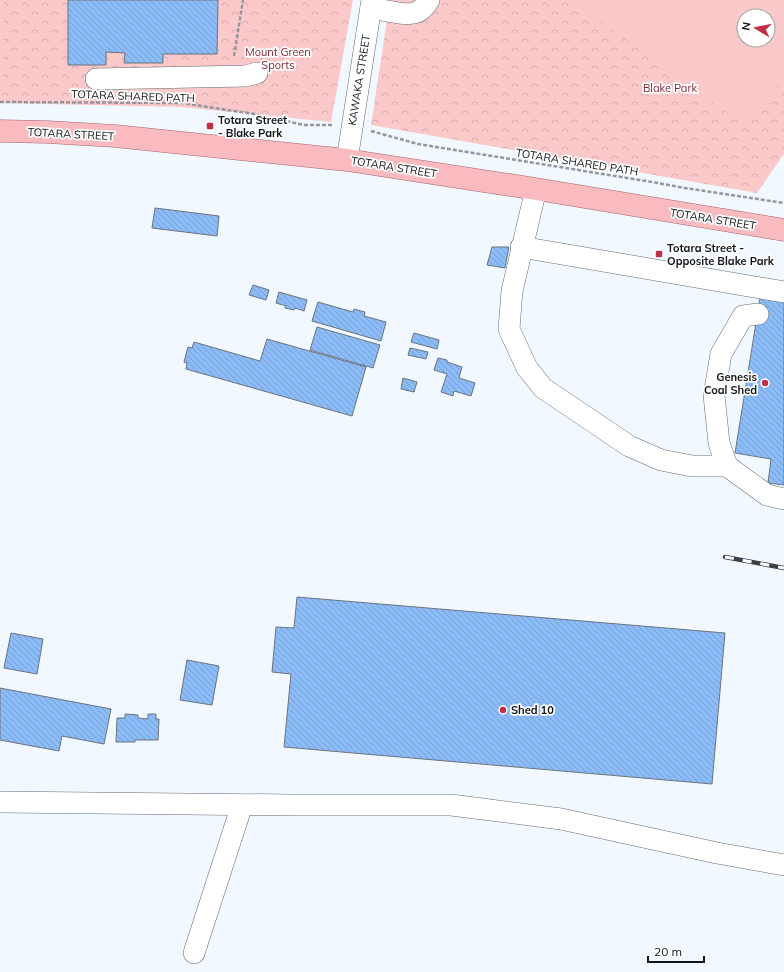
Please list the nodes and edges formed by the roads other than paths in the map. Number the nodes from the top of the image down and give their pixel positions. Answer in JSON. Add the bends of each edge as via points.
{"nodes":[{"id":1,"x":429,"y":0,"type":"edge"},
{"id":2,"x":371,"y":4,"type":"edge"},
{"id":3,"x":257,"y":73,"type":"dead end"},
{"id":4,"x":96,"y":79,"type":"dead end"},
{"id":5,"x":0,"y":131,"type":"edge"},
{"id":6,"x":346,"y":160,"type":"junction"},
{"id":7,"x":536,"y":189,"type":"junction"},
{"id":8,"x":784,"y":230,"type":"edge"},
{"id":9,"x":521,"y":247,"type":"junction"},
{"id":10,"x":784,"y":292,"type":"edge"},
{"id":11,"x":758,"y":314,"type":"dead end"},
{"id":12,"x":727,"y":466,"type":"junction"},
{"id":13,"x":784,"y":499,"type":"edge"},
{"id":14,"x":0,"y":802,"type":"edge"},
{"id":15,"x":242,"y":805,"type":"junction"},
{"id":16,"x":784,"y":865,"type":"edge"},
{"id":17,"x":194,"y":953,"type":"dead end"}],
"edges":[{"from":1,"to":2,"type":"street","via":[[417,13],[407,14]]},
{"from":2,"to":6,"type":"street","name":"KAWAKA STREET"},
{"from":3,"to":4,"type":"street","via":[[230,77]]},
{"from":5,"to":6,"type":"main road","name":"TOTARA STREET","via":[[116,136]]},
{"from":6,"to":7,"type":"main road","name":"TOTARA STREET"},
{"from":7,"to":8,"type":"main road","name":"TOTARA STREET"},
{"from":7,"to":9,"type":"street"},
{"from":9,"to":10,"type":"street"},
{"from":9,"to":12,"type":"street","via":[[512,291],[509,329],[526,368],[543,388],[629,446],[661,460],[692,466]]},
{"from":11,"to":12,"type":"street","via":[[743,316],[721,354],[714,395],[719,443]]},
{"from":12,"to":13,"type":"street","via":[[767,495]]},
{"from":14,"to":15,"type":"street"},
{"from":15,"to":16,"type":"street","via":[[451,805],[561,819]]},
{"from":15,"to":17,"type":"street"}]}
